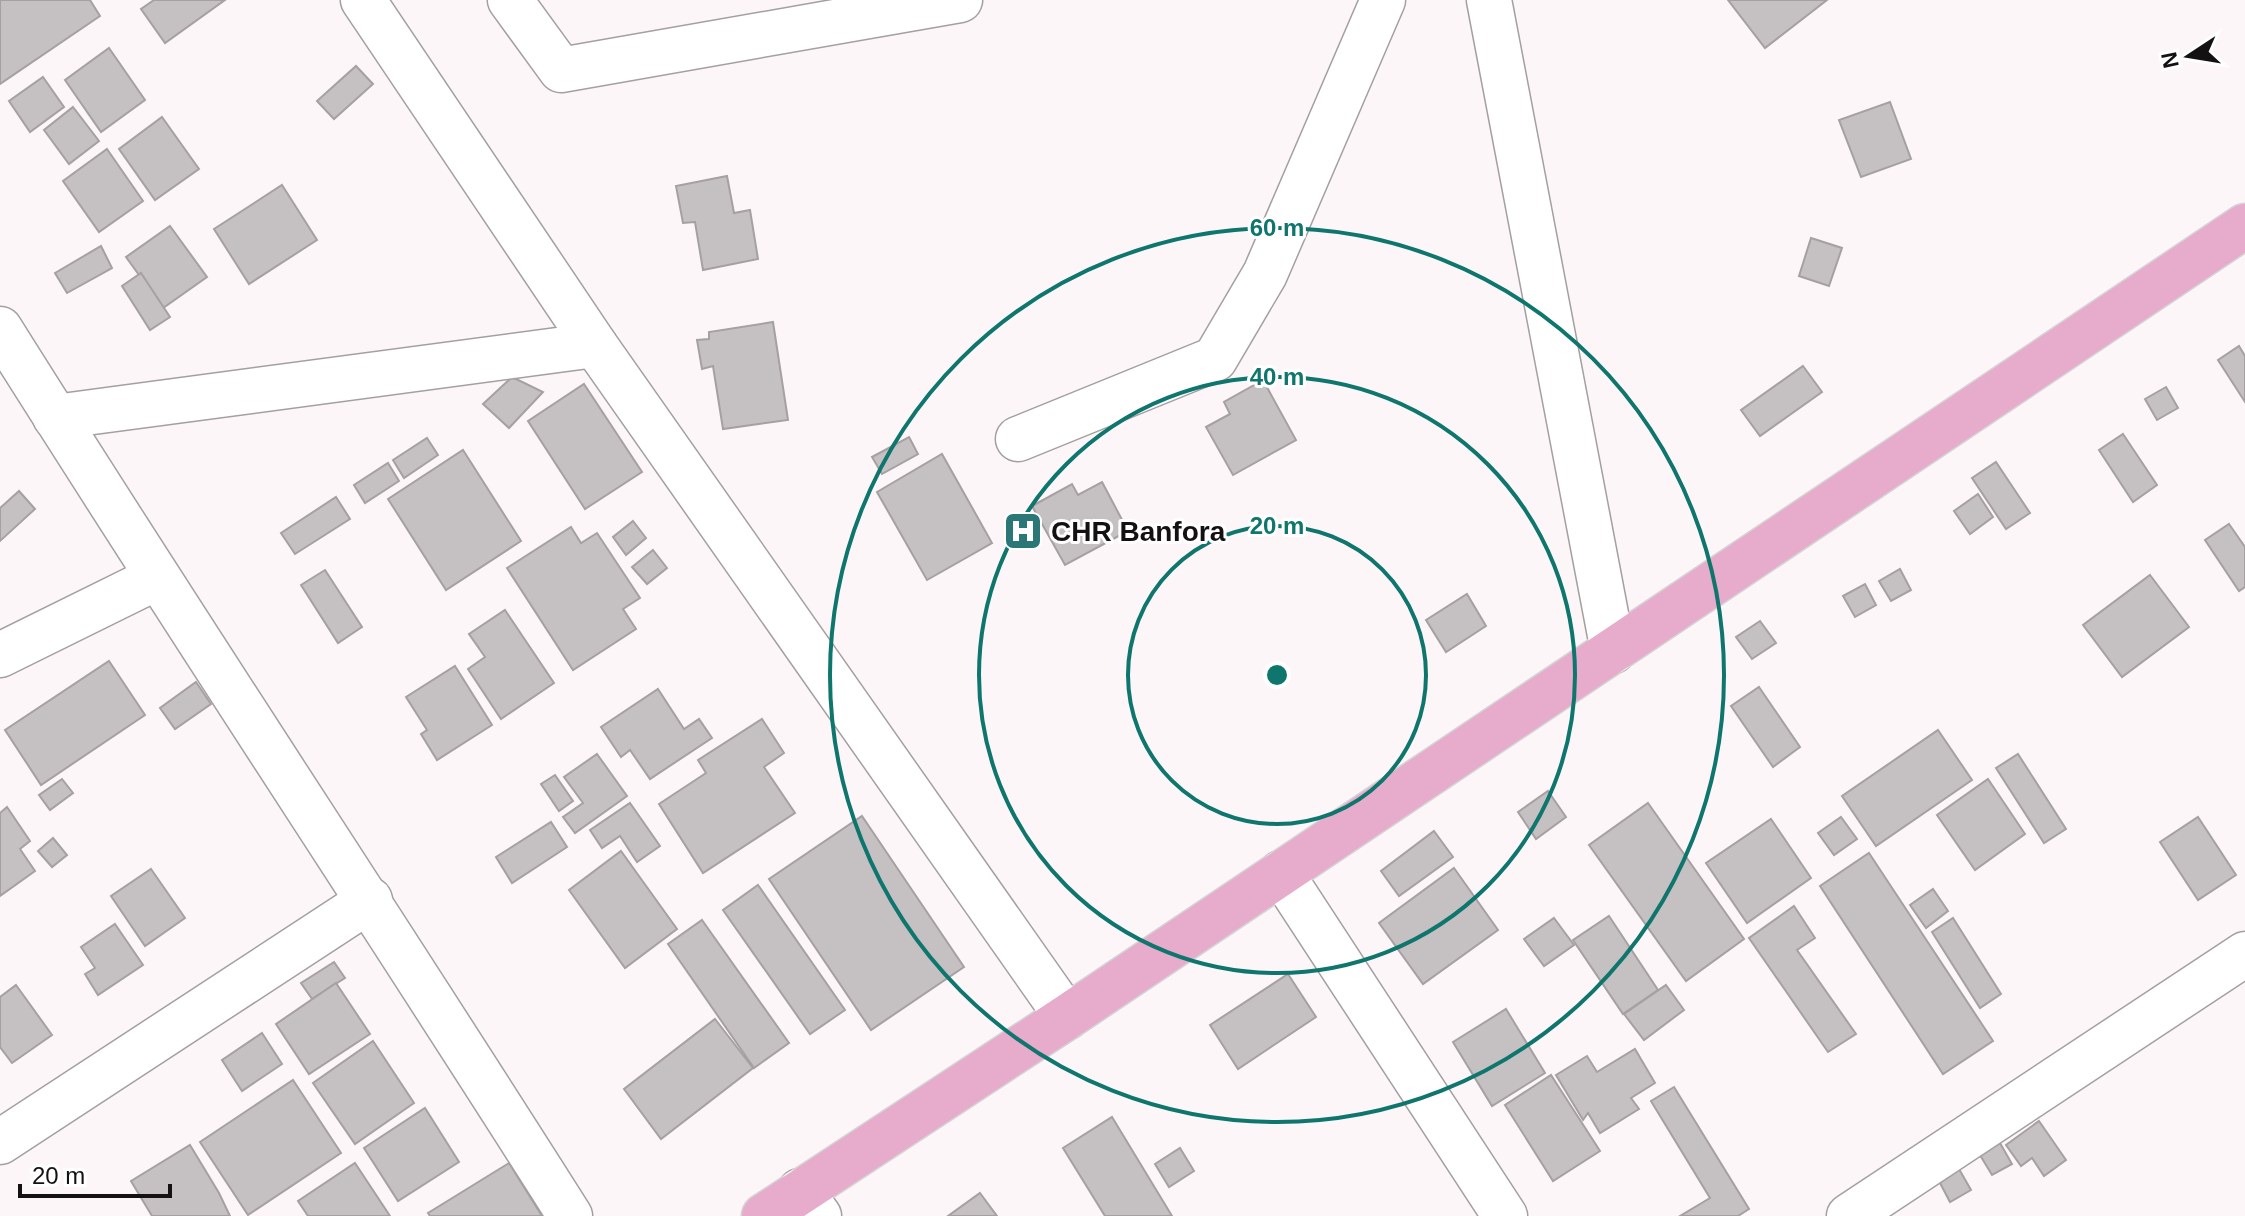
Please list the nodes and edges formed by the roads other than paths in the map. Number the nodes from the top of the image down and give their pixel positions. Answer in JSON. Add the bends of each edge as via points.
{"nodes":[{"id":1,"x":363,"y":0,"type":"edge"},
{"id":2,"x":510,"y":0,"type":"edge"},
{"id":3,"x":960,"y":0,"type":"edge"},
{"id":4,"x":1383,"y":0,"type":"edge"},
{"id":5,"x":1489,"y":0,"type":"edge"},
{"id":6,"x":2245,"y":226,"type":"edge"},
{"id":7,"x":0,"y":329,"type":"edge"},
{"id":8,"x":595,"y":345,"type":"junction"},
{"id":9,"x":55,"y":417,"type":"junction"},
{"id":10,"x":1018,"y":439,"type":"dead end"},
{"id":11,"x":156,"y":578,"type":"junction"},
{"id":12,"x":1613,"y":651,"type":"junction"},
{"id":13,"x":0,"y":655,"type":"edge"},
{"id":14,"x":1281,"y":873,"type":"junction"},
{"id":15,"x":370,"y":900,"type":"junction"},
{"id":16,"x":2245,"y":954,"type":"edge"},
{"id":17,"x":1067,"y":1017,"type":"junction"},
{"id":18,"x":0,"y":1142,"type":"edge"},
{"id":19,"x":810,"y":1203,"type":"edge"},
{"id":20,"x":570,"y":1216,"type":"edge"},
{"id":21,"x":764,"y":1216,"type":"edge"},
{"id":22,"x":1505,"y":1216,"type":"edge"},
{"id":23,"x":1849,"y":1216,"type":"edge"}],
"edges":[{"from":1,"to":8,"type":"street"},
{"from":2,"to":3,"type":"street","via":[[561,70]]},
{"from":4,"to":10,"type":"street","via":[[1265,274],[1215,359]]},
{"from":5,"to":12,"type":"street"},
{"from":6,"to":12,"type":"main road"},
{"from":7,"to":9,"type":"street"},
{"from":8,"to":9,"type":"street"},
{"from":8,"to":17,"type":"street"},
{"from":9,"to":11,"type":"street"},
{"from":11,"to":13,"type":"street"},
{"from":11,"to":15,"type":"street"},
{"from":12,"to":14,"type":"main road"},
{"from":14,"to":17,"type":"main road"},
{"from":14,"to":22,"type":"street"},
{"from":15,"to":18,"type":"street"},
{"from":15,"to":20,"type":"street"},
{"from":16,"to":23,"type":"street"},
{"from":17,"to":19,"type":"main road"},
{"from":19,"to":21,"type":"main road"}]}
